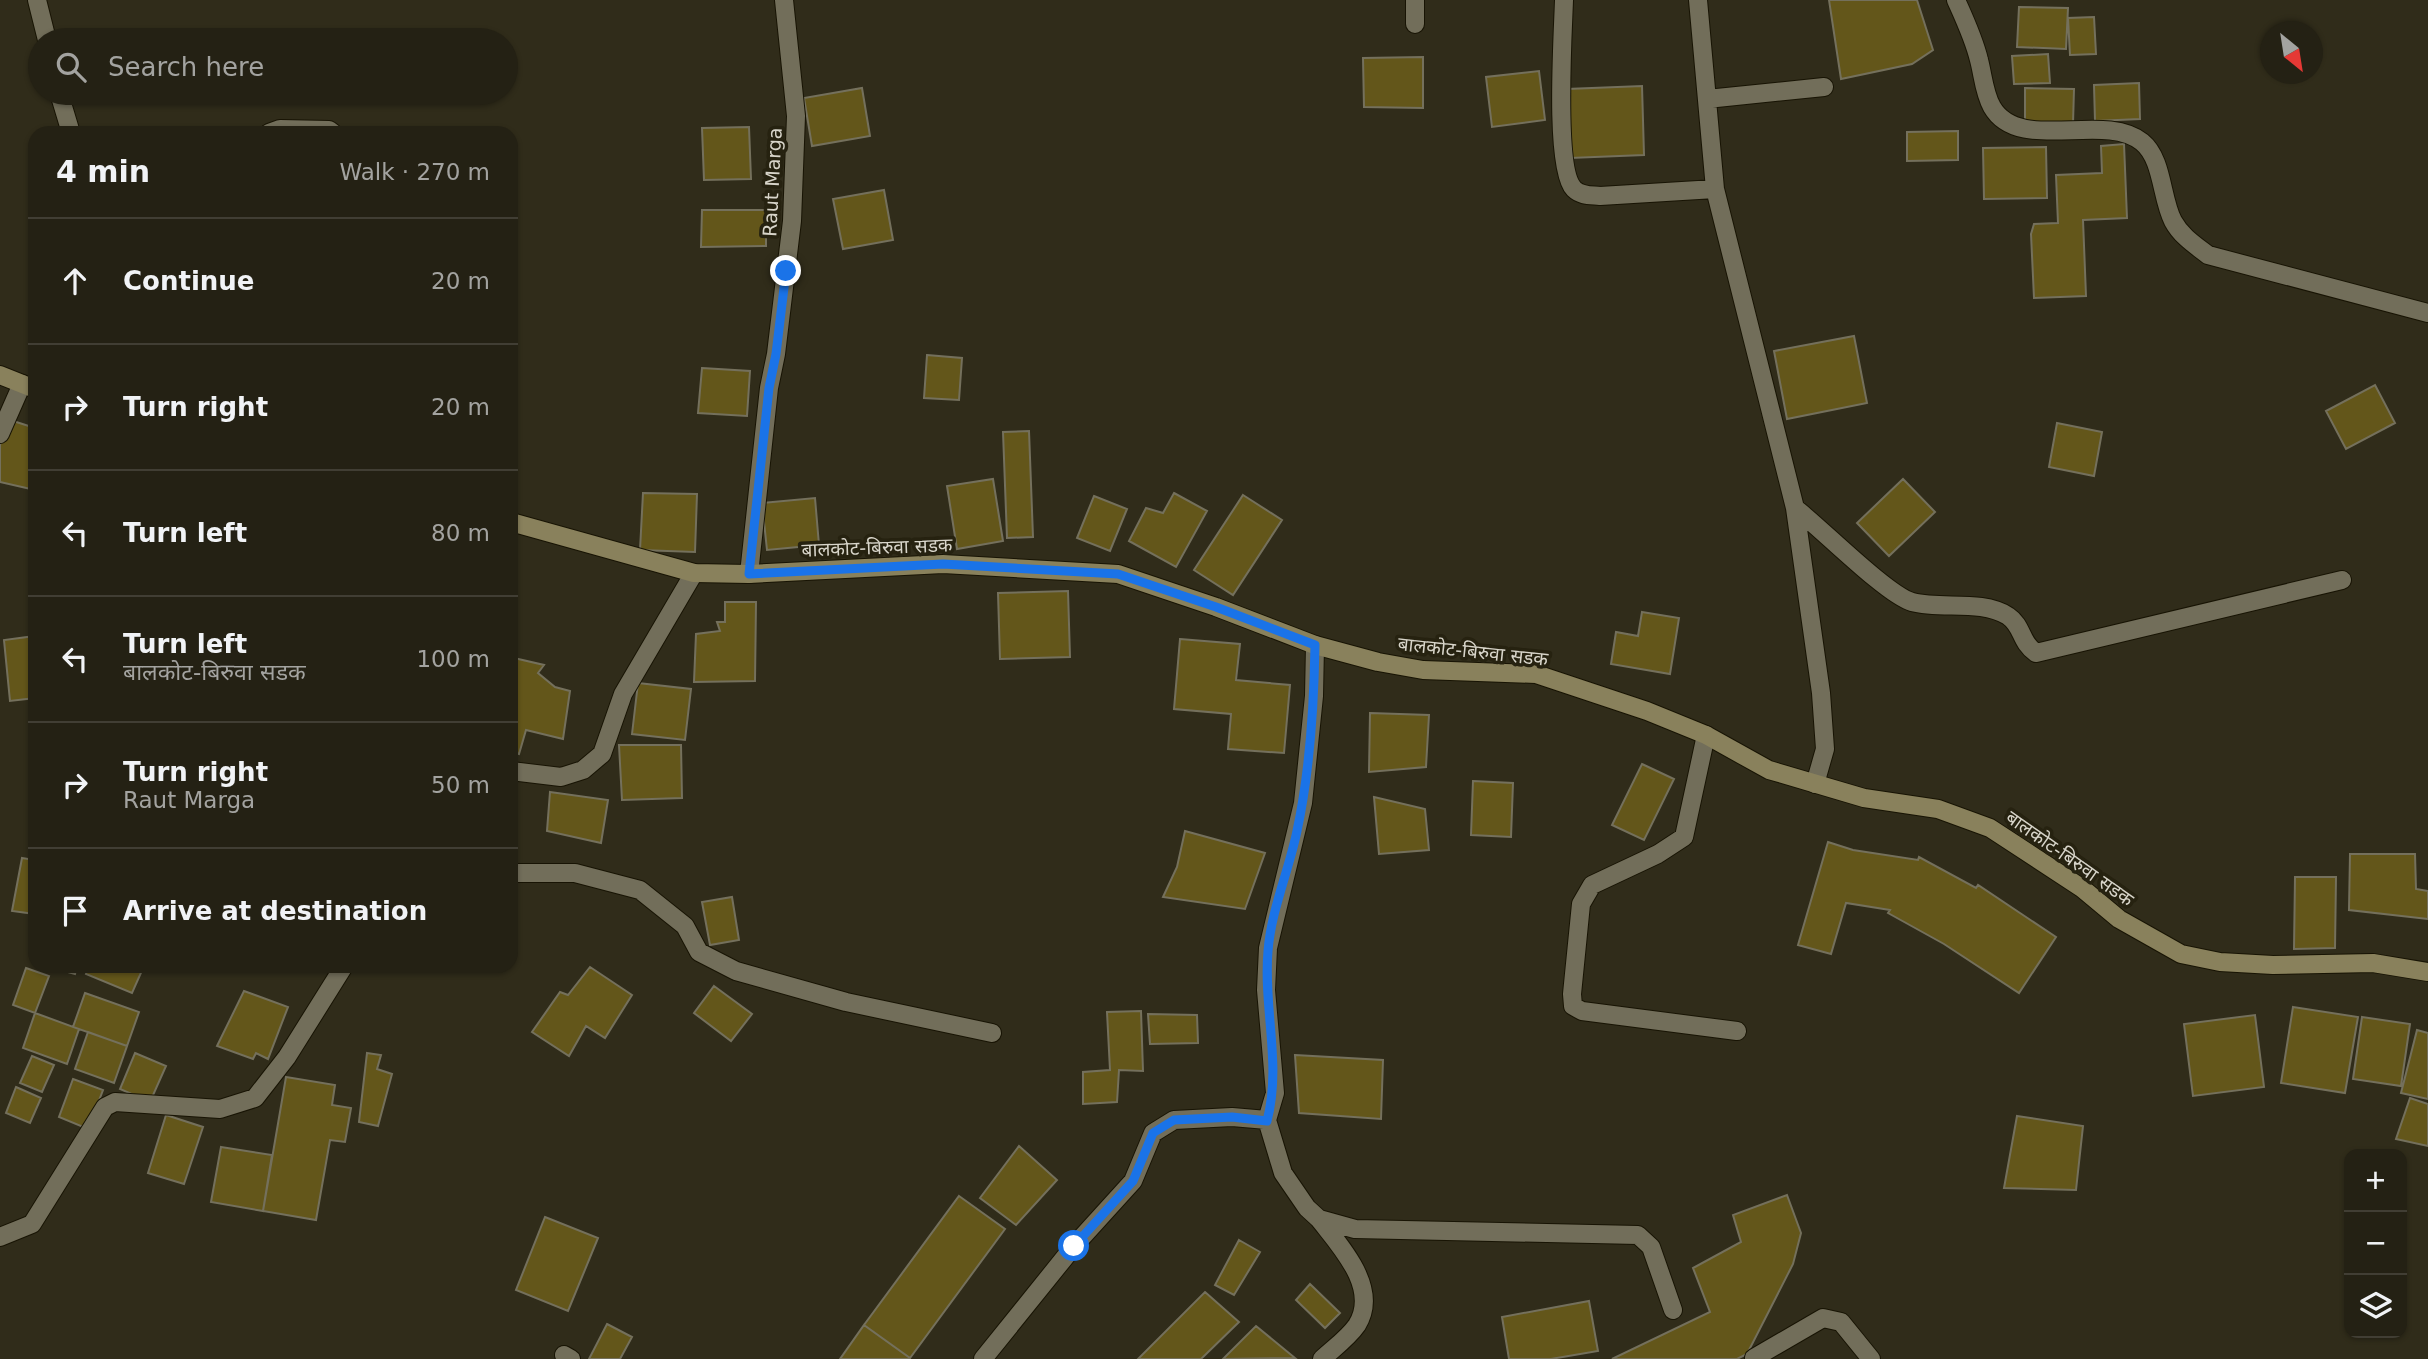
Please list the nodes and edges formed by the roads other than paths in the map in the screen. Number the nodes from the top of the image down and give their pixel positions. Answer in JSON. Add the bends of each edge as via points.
{"nodes":[{"id":1,"x":37,"y":0,"type":"edge"},
{"id":2,"x":784,"y":0,"type":"edge"},
{"id":3,"x":1415,"y":0,"type":"edge"},
{"id":4,"x":1564,"y":0,"type":"edge"},
{"id":5,"x":1698,"y":0,"type":"edge"},
{"id":6,"x":1956,"y":0,"type":"edge"},
{"id":7,"x":1415,"y":24,"type":"dead end"},
{"id":8,"x":44,"y":28,"type":"edge"},
{"id":9,"x":1824,"y":88,"type":"dead end"},
{"id":10,"x":1707,"y":99,"type":"junction"},
{"id":11,"x":63,"y":105,"type":"edge"},
{"id":12,"x":69,"y":126,"type":"edge"},
{"id":13,"x":1715,"y":189,"type":"junction"},
{"id":14,"x":2428,"y":313,"type":"edge"},
{"id":15,"x":0,"y":375,"type":"edge"},
{"id":16,"x":28,"y":386,"type":"edge"},
{"id":17,"x":28,"y":388,"type":"edge"},
{"id":18,"x":0,"y":434,"type":"edge"},
{"id":19,"x":1796,"y":508,"type":"junction"},
{"id":20,"x":518,"y":524,"type":"edge"},
{"id":21,"x":694,"y":573,"type":"junction"},
{"id":22,"x":749,"y":574,"type":"junction"},
{"id":23,"x":2342,"y":580,"type":"dead end"},
{"id":24,"x":1315,"y":645,"type":"junction"},
{"id":25,"x":1706,"y":735,"type":"junction"},
{"id":26,"x":518,"y":772,"type":"edge"},
{"id":27,"x":1815,"y":784,"type":"junction"},
{"id":28,"x":518,"y":873,"type":"edge"},
{"id":29,"x":2428,"y":972,"type":"edge"},
{"id":30,"x":340,"y":973,"type":"edge"},
{"id":31,"x":1737,"y":1031,"type":"dead end"},
{"id":32,"x":992,"y":1033,"type":"dead end"},
{"id":33,"x":1267,"y":1121,"type":"junction"},
{"id":34,"x":1319,"y":1219,"type":"junction"},
{"id":35,"x":0,"y":1237,"type":"edge"},
{"id":36,"x":1673,"y":1310,"type":"dead end"},
{"id":37,"x":1754,"y":1358,"type":"edge"},
{"id":38,"x":983,"y":1359,"type":"edge"},
{"id":39,"x":1322,"y":1359,"type":"edge"},
{"id":40,"x":1871,"y":1359,"type":"edge"}],
"edges":[{"from":1,"to":8,"type":"street"},
{"from":2,"to":22,"type":"street","name":"Raut Marga","via":[[796,116],[792,221]]},
{"from":3,"to":7,"type":"street"},
{"from":4,"to":13,"type":"street","via":[[1562,133],[1566,176],[1573,188],[1600,196]]},
{"from":5,"to":10,"type":"street"},
{"from":6,"to":14,"type":"street","via":[[1992,107],[2005,122],[2028,130],[2127,131],[2145,144],[2153,158],[2173,220],[2185,238],[2208,255]]},
{"from":9,"to":10,"type":"street"},
{"from":10,"to":13,"type":"street"},
{"from":11,"to":12,"type":"street"},
{"from":13,"to":19,"type":"street"},
{"from":15,"to":16,"type":"main road"},
{"from":17,"to":18,"type":"street"},
{"from":19,"to":23,"type":"street","via":[[1891,590],[1912,602],[2007,615],[2025,646],[2036,653]]},
{"from":19,"to":27,"type":"street","via":[[1825,749]]},
{"from":20,"to":21,"type":"main road","name":"बालकोट-बिरुवा सडक"},
{"from":21,"to":22,"type":"main road","name":"बालकोट-बिरुवा सडक"},
{"from":21,"to":26,"type":"street","via":[[623,694],[602,754],[583,770],[561,778]]},
{"from":22,"to":24,"type":"main road","name":"बालकोट-बिरुवा सडक","via":[[943,564],[1118,574]]},
{"from":24,"to":25,"type":"main road","name":"बालकोट-बिरुवा सडक","via":[[1423,670],[1536,674]]},
{"from":24,"to":33,"type":"street","via":[[1303,803],[1268,948],[1266,990],[1275,1093]]},
{"from":25,"to":27,"type":"main road","name":"बालकोट-बिरुवा सडक","via":[[1769,770]]},
{"from":25,"to":31,"type":"street","via":[[1684,837],[1592,885],[1581,904],[1573,1006],[1582,1011]]},
{"from":27,"to":29,"type":"main road","name":"बालकोट-बिरुवा सडक","via":[[1864,798],[1938,809],[1990,828],[2083,889],[2119,919],[2181,954],[2220,962],[2373,963]]},
{"from":28,"to":32,"type":"street","via":[[575,873],[640,890],[685,926],[699,953],[737,971],[846,1002]]},
{"from":30,"to":35,"type":"street","via":[[287,1057],[255,1098],[220,1109],[115,1102],[105,1107],[32,1224]]},
{"from":33,"to":34,"type":"street","via":[[1283,1174]]},
{"from":33,"to":38,"type":"street","via":[[1232,1117],[1174,1120],[1153,1133],[1133,1181]]},
{"from":34,"to":36,"type":"street","via":[[1355,1229],[1387,1231],[1638,1235],[1651,1247]]},
{"from":34,"to":39,"type":"street","via":[[1353,1268],[1364,1298],[1359,1322]]},
{"from":37,"to":40,"type":"street","via":[[1823,1318],[1841,1322]]}]}
